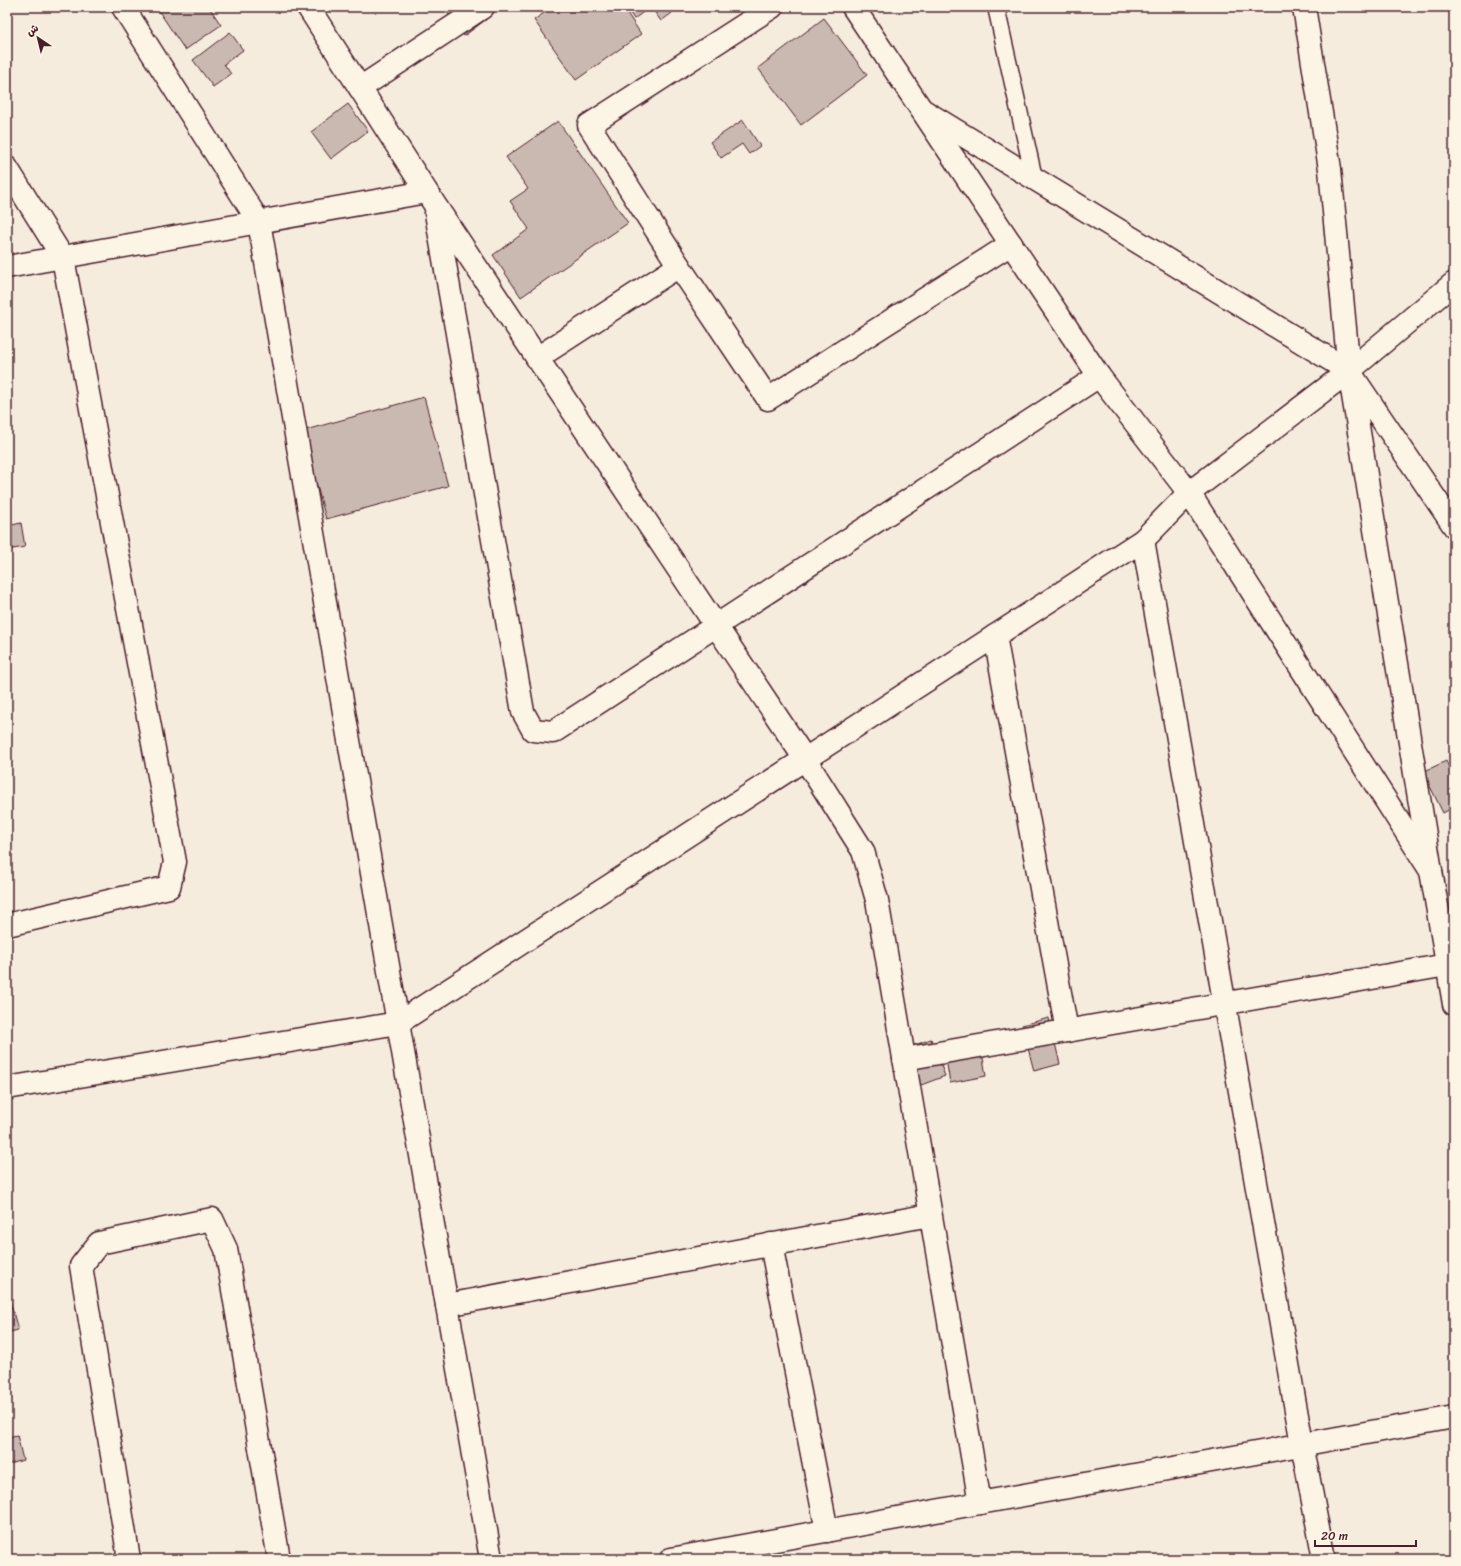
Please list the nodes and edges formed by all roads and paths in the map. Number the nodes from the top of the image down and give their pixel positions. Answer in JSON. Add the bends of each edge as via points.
{"nodes":[{"id":1,"x":123,"y":7,"type":"edge"},
{"id":2,"x":308,"y":7,"type":"edge"},
{"id":3,"x":483,"y":7,"type":"edge"},
{"id":4,"x":772,"y":7,"type":"edge"},
{"id":5,"x":853,"y":7,"type":"edge"},
{"id":6,"x":996,"y":7,"type":"edge"},
{"id":7,"x":1304,"y":7,"type":"edge"},
{"id":8,"x":360,"y":88,"type":"junction"},
{"id":9,"x":922,"y":110,"type":"junction"},
{"id":10,"x":7,"y":168,"type":"edge"},
{"id":11,"x":1034,"y":178,"type":"junction"},
{"id":12,"x":431,"y":199,"type":"junction"},
{"id":13,"x":259,"y":222,"type":"junction"},
{"id":14,"x":1011,"y":244,"type":"junction"},
{"id":15,"x":62,"y":258,"type":"junction"},
{"id":16,"x":679,"y":266,"type":"junction"},
{"id":17,"x":7,"y":267,"type":"edge"},
{"id":18,"x":1454,"y":284,"type":"edge"},
{"id":19,"x":537,"y":358,"type":"junction"},
{"id":20,"x":1349,"y":371,"type":"junction"},
{"id":21,"x":1100,"y":376,"type":"junction"},
{"id":22,"x":1189,"y":492,"type":"junction"},
{"id":23,"x":1454,"y":526,"type":"edge"},
{"id":24,"x":1143,"y":540,"type":"junction"},
{"id":25,"x":716,"y":626,"type":"junction"},
{"id":26,"x":995,"y":636,"type":"junction"},
{"id":27,"x":805,"y":760,"type":"junction"},
{"id":28,"x":1431,"y":871,"type":"junction"},
{"id":29,"x":7,"y":925,"type":"edge"},
{"id":30,"x":1447,"y":965,"type":"junction"},
{"id":31,"x":1224,"y":1003,"type":"junction"},
{"id":32,"x":1454,"y":1004,"type":"edge"},
{"id":33,"x":398,"y":1023,"type":"junction"},
{"id":34,"x":1067,"y":1031,"type":"junction"},
{"id":35,"x":904,"y":1059,"type":"junction"},
{"id":36,"x":7,"y":1088,"type":"edge"},
{"id":37,"x":930,"y":1214,"type":"junction"},
{"id":38,"x":771,"y":1244,"type":"junction"},
{"id":39,"x":447,"y":1305,"type":"junction"},
{"id":40,"x":1454,"y":1417,"type":"edge"},
{"id":41,"x":1302,"y":1444,"type":"junction"},
{"id":42,"x":980,"y":1503,"type":"junction"},
{"id":43,"x":827,"y":1531,"type":"junction"},
{"id":44,"x":129,"y":1559,"type":"edge"},
{"id":45,"x":279,"y":1559,"type":"edge"},
{"id":46,"x":491,"y":1559,"type":"edge"},
{"id":47,"x":671,"y":1559,"type":"edge"},
{"id":48,"x":1324,"y":1559,"type":"edge"}],
"edges":[{"from":1,"to":13,"type":"street"},
{"from":2,"to":8,"type":"street"},
{"from":3,"to":8,"type":"street"},
{"from":4,"to":16,"type":"street","via":[[589,125]]},
{"from":5,"to":9,"type":"street"},
{"from":6,"to":11,"type":"lane"},
{"from":7,"to":20,"type":"street","via":[[1330,169]]},
{"from":8,"to":12,"type":"street"},
{"from":9,"to":11,"type":"street"},
{"from":9,"to":14,"type":"street"},
{"from":10,"to":15,"type":"street"},
{"from":11,"to":20,"type":"street"},
{"from":12,"to":13,"type":"street"},
{"from":12,"to":19,"type":"street"},
{"from":12,"to":25,"type":"street","via":[[523,712],[533,730],[553,732]]},
{"from":13,"to":15,"type":"street"},
{"from":13,"to":33,"type":"street"},
{"from":14,"to":16,"type":"street","via":[[768,399]]},
{"from":14,"to":21,"type":"street"},
{"from":15,"to":17,"type":"street"},
{"from":15,"to":29,"type":"street","via":[[175,862],[169,887]]},
{"from":16,"to":19,"type":"street"},
{"from":18,"to":20,"type":"street"},
{"from":19,"to":25,"type":"street"},
{"from":20,"to":22,"type":"street"},
{"from":20,"to":23,"type":"street"},
{"from":20,"to":28,"type":"street"},
{"from":21,"to":22,"type":"street"},
{"from":21,"to":25,"type":"street"},
{"from":22,"to":24,"type":"street"},
{"from":22,"to":28,"type":"street"},
{"from":24,"to":26,"type":"street"},
{"from":24,"to":31,"type":"street"},
{"from":25,"to":27,"type":"street"},
{"from":26,"to":27,"type":"street"},
{"from":26,"to":34,"type":"street"},
{"from":27,"to":33,"type":"street"},
{"from":27,"to":35,"type":"street","via":[[863,851],[877,900]]},
{"from":28,"to":30,"type":"street"},
{"from":30,"to":31,"type":"street"},
{"from":30,"to":32,"type":"street"},
{"from":31,"to":34,"type":"street"},
{"from":31,"to":41,"type":"street"},
{"from":33,"to":36,"type":"street"},
{"from":33,"to":39,"type":"street"},
{"from":34,"to":35,"type":"street"},
{"from":35,"to":37,"type":"street"},
{"from":37,"to":38,"type":"street"},
{"from":37,"to":42,"type":"street"},
{"from":38,"to":39,"type":"street"},
{"from":38,"to":43,"type":"street"},
{"from":39,"to":46,"type":"street"},
{"from":40,"to":41,"type":"street"},
{"from":41,"to":42,"type":"street"},
{"from":41,"to":48,"type":"street"},
{"from":42,"to":43,"type":"street"},
{"from":43,"to":47,"type":"street"},
{"from":44,"to":45,"type":"street","via":[[81,1266],[99,1243],[212,1219],[226,1249]]}]}
